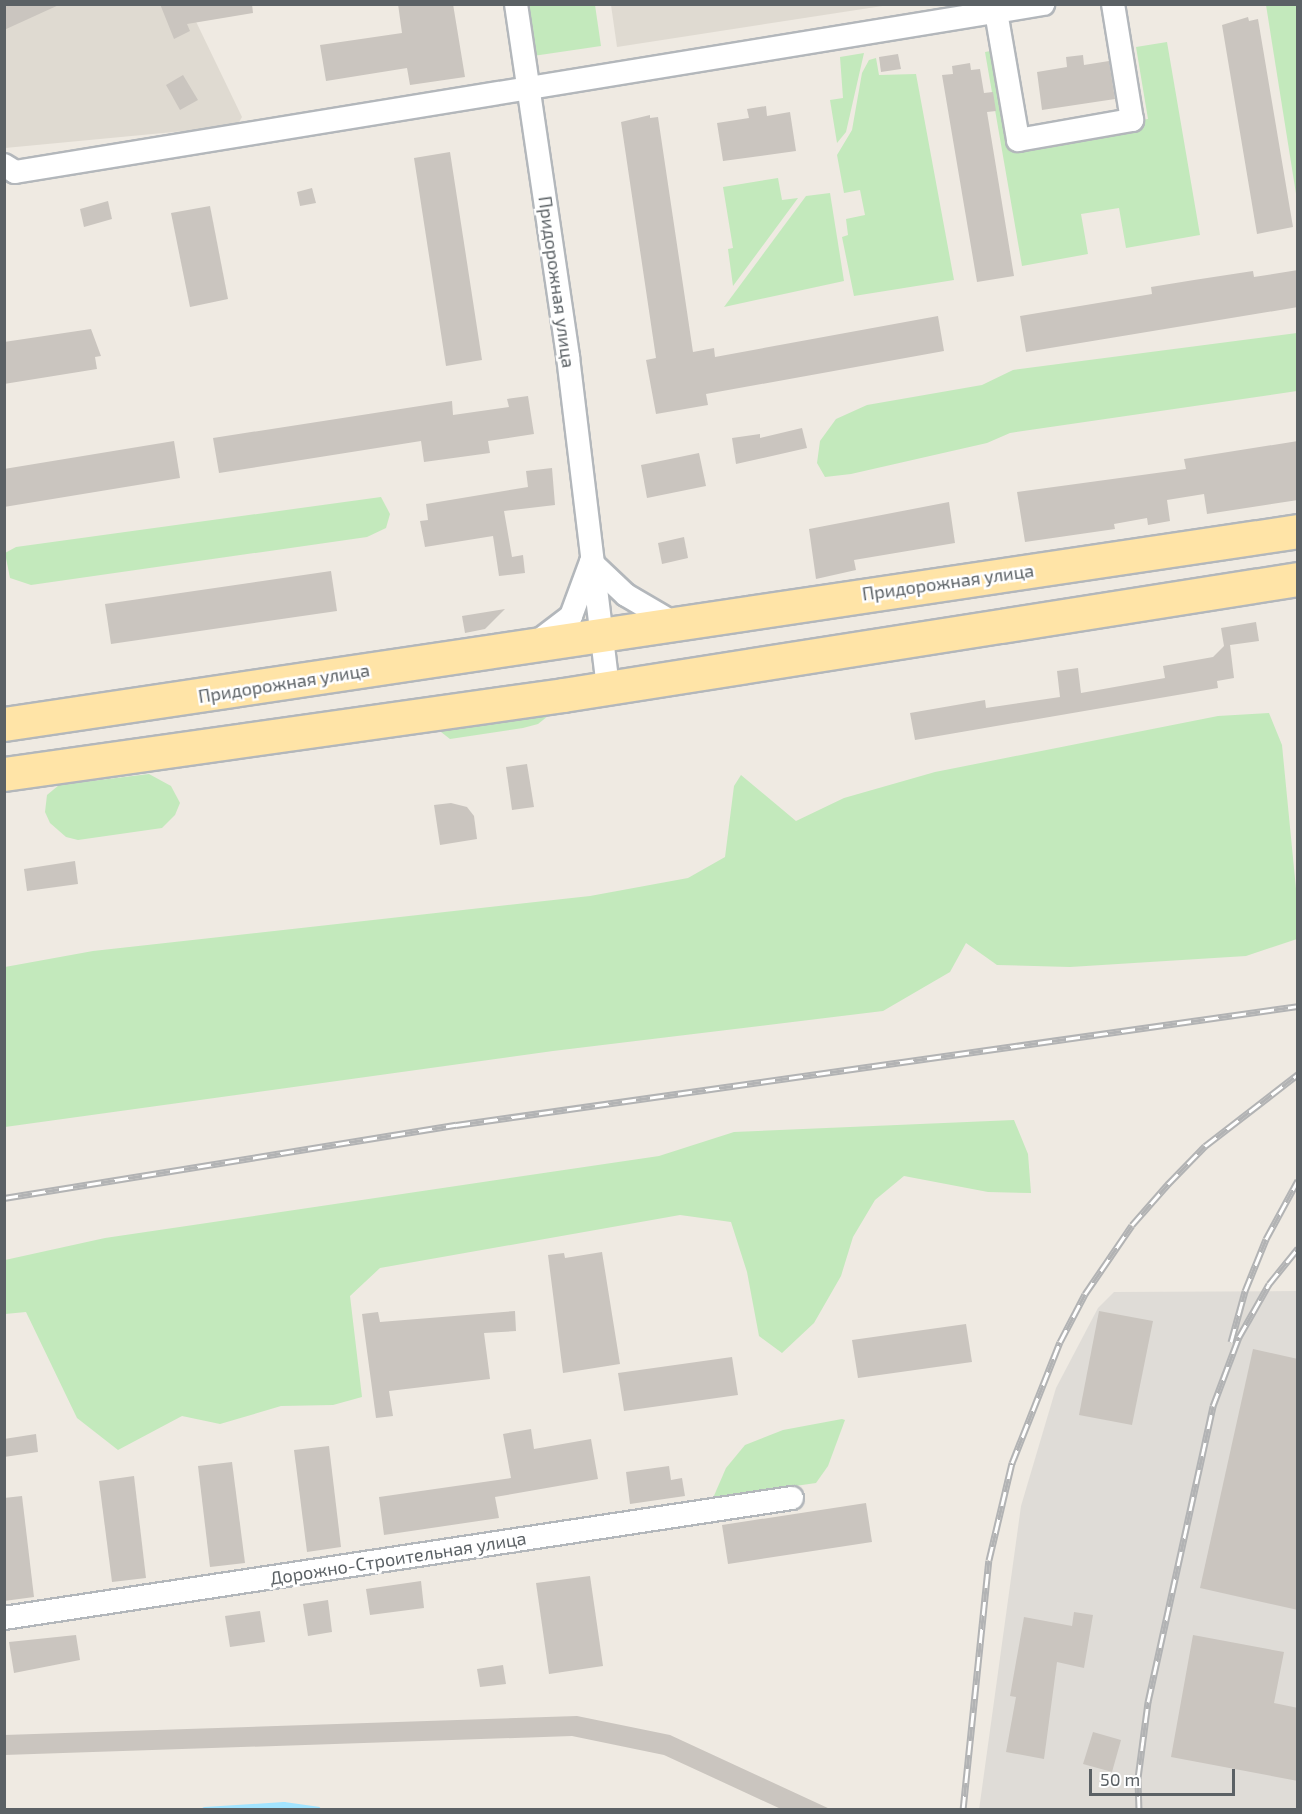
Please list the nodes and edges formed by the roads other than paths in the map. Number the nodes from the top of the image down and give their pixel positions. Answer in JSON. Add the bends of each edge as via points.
{"nodes":[{"id":1,"x":516,"y":4,"type":"edge"},
{"id":2,"x":1043,"y":4,"type":"edge"},
{"id":3,"x":1113,"y":4,"type":"edge"},
{"id":4,"x":996,"y":12,"type":"junction"},
{"id":5,"x":530,"y":90,"type":"junction"},
{"id":6,"x":4,"y":165,"type":"edge"},
{"id":7,"x":1298,"y":531,"type":"edge"},
{"id":8,"x":591,"y":562,"type":"junction"},
{"id":9,"x":1298,"y":579,"type":"edge"},
{"id":10,"x":672,"y":622,"type":"junction"},
{"id":11,"x":599,"y":633,"type":"junction"},
{"id":12,"x":535,"y":643,"type":"junction"},
{"id":13,"x":608,"y":687,"type":"junction"},
{"id":14,"x":4,"y":724,"type":"edge"},
{"id":15,"x":4,"y":774,"type":"edge"},
{"id":16,"x":792,"y":1498,"type":"dead end"},
{"id":17,"x":4,"y":1618,"type":"edge"}],
"edges":[{"from":1,"to":5,"type":"street","name":"Придорожная улица"},
{"from":2,"to":4,"type":"street"},
{"from":3,"to":4,"type":"street","via":[[1132,120],[1018,140]]},
{"from":4,"to":5,"type":"street"},
{"from":5,"to":6,"type":"street","via":[[15,172]]},
{"from":5,"to":8,"type":"street","name":"Придорожная улица","via":[[568,357]]},
{"from":7,"to":10,"type":"main road","name":"Придорожная улица"},
{"from":8,"to":10,"type":"street","via":[[626,596]]},
{"from":8,"to":11,"type":"street","name":"Придорожная улица"},
{"from":8,"to":12,"type":"street","via":[[571,616]]},
{"from":9,"to":13,"type":"main road"},
{"from":10,"to":11,"type":"main road","name":"Придорожная улица"},
{"from":11,"to":12,"type":"main road","name":"Придорожная улица"},
{"from":11,"to":13,"type":"street"},
{"from":12,"to":14,"type":"main road","name":"Придорожная улица"},
{"from":13,"to":15,"type":"main road"},
{"from":16,"to":17,"type":"street","name":"Дорожно-Строительная улица"}]}
